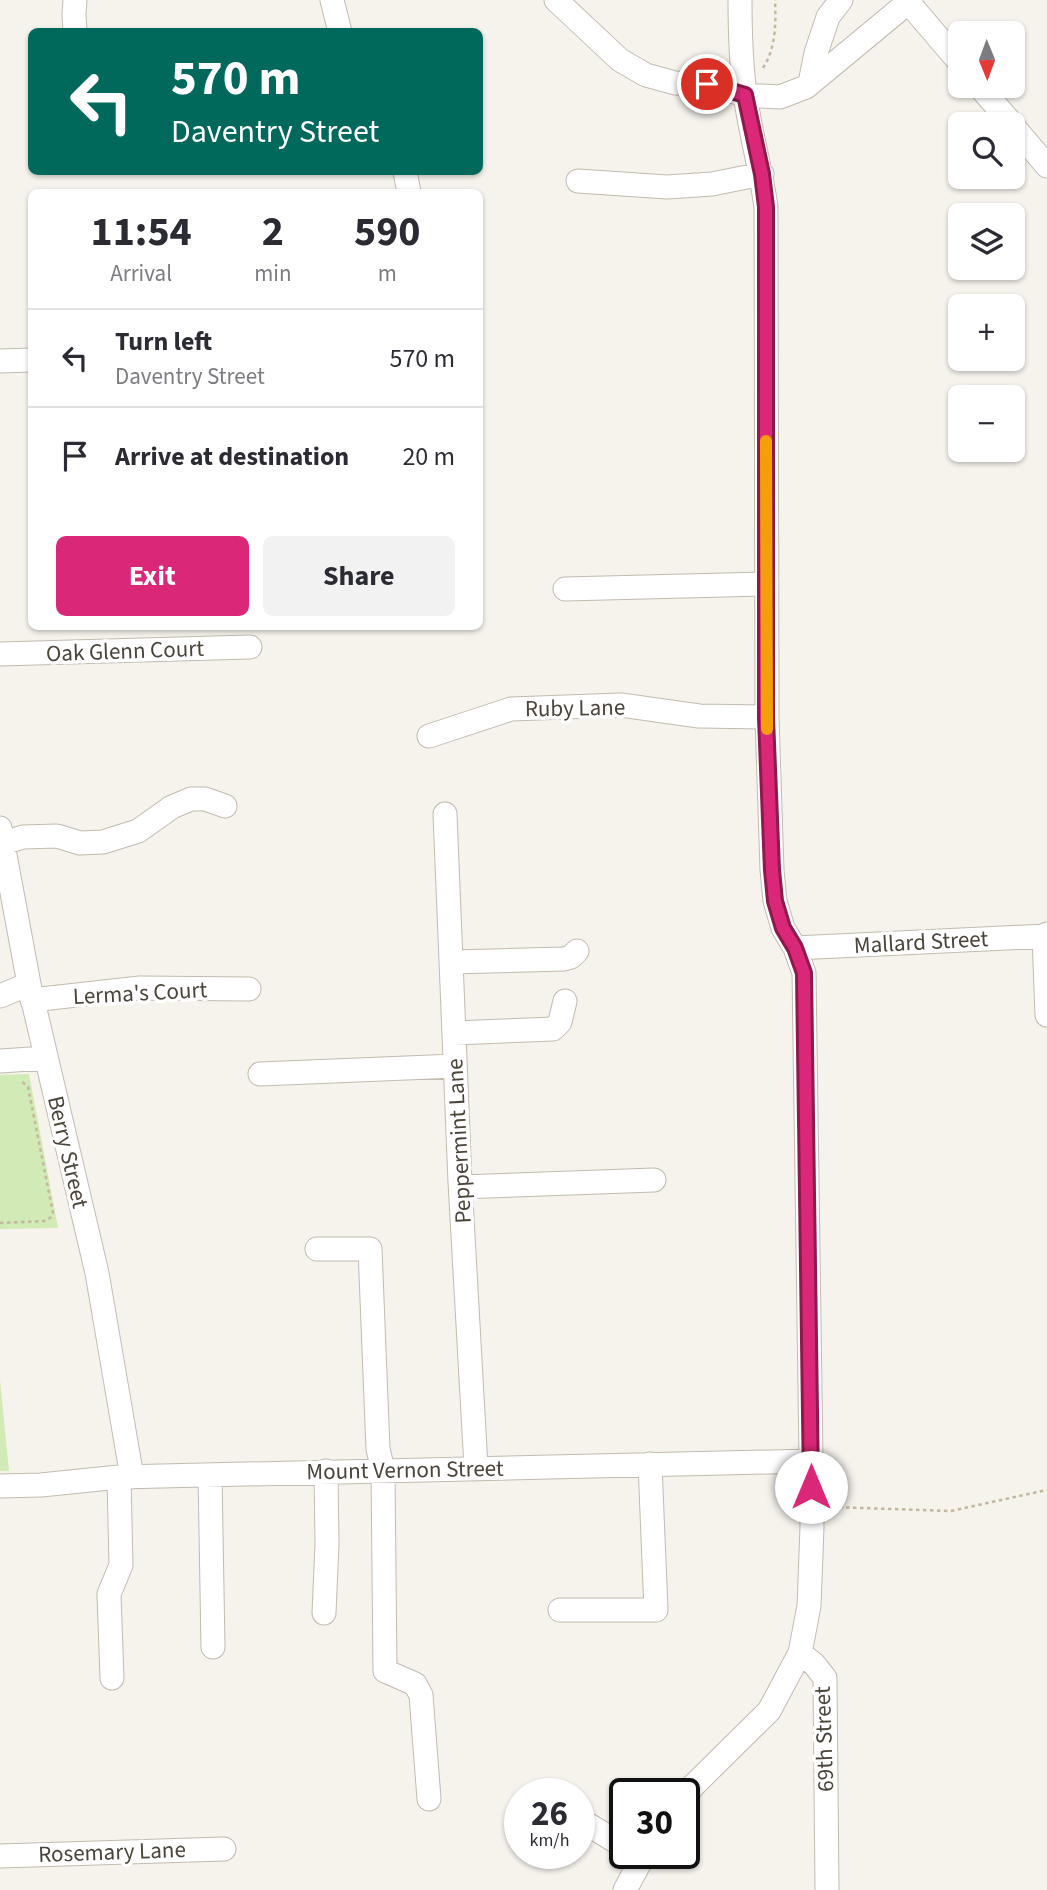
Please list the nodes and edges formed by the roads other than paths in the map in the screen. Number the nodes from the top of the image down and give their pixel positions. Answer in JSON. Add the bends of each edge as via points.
{"nodes":[{"id":1,"x":75,"y":0,"type":"edge"},
{"id":2,"x":332,"y":0,"type":"edge"},
{"id":3,"x":556,"y":0,"type":"edge"},
{"id":4,"x":740,"y":0,"type":"edge"},
{"id":5,"x":841,"y":0,"type":"edge"},
{"id":6,"x":910,"y":1,"type":"edge"},
{"id":7,"x":75,"y":28,"type":"edge"},
{"id":8,"x":339,"y":28,"type":"edge"},
{"id":9,"x":948,"y":48,"type":"edge"},
{"id":10,"x":810,"y":83,"type":"junction"},
{"id":11,"x":745,"y":95,"type":"junction"},
{"id":12,"x":989,"y":98,"type":"edge"},
{"id":13,"x":1002,"y":112,"type":"edge"},
{"id":14,"x":1025,"y":139,"type":"edge"},
{"id":15,"x":1047,"y":166,"type":"edge"},
{"id":16,"x":762,"y":174,"type":"junction"},
{"id":17,"x":578,"y":181,"type":"dead end"},
{"id":18,"x":0,"y":360,"type":"edge"},
{"id":19,"x":28,"y":360,"type":"edge"},
{"id":20,"x":766,"y":584,"type":"junction"},
{"id":21,"x":565,"y":589,"type":"dead end"},
{"id":22,"x":250,"y":647,"type":"dead end"},
{"id":23,"x":0,"y":654,"type":"edge"},
{"id":24,"x":766,"y":718,"type":"junction"},
{"id":25,"x":429,"y":736,"type":"dead end"},
{"id":26,"x":225,"y":806,"type":"dead end"},
{"id":27,"x":445,"y":814,"type":"dead end"},
{"id":28,"x":2,"y":836,"type":"edge"},
{"id":29,"x":4,"y":871,"type":"edge"},
{"id":30,"x":1046,"y":935,"type":"edge"},
{"id":31,"x":795,"y":948,"type":"junction"},
{"id":32,"x":577,"y":951,"type":"dead end"},
{"id":33,"x":451,"y":962,"type":"junction"},
{"id":34,"x":248,"y":989,"type":"dead end"},
{"id":35,"x":31,"y":992,"type":"junction"},
{"id":36,"x":0,"y":996,"type":"edge"},
{"id":37,"x":565,"y":1000,"type":"dead end"},
{"id":38,"x":1047,"y":1015,"type":"edge"},
{"id":39,"x":454,"y":1033,"type":"junction"},
{"id":40,"x":46,"y":1058,"type":"junction"},
{"id":41,"x":456,"y":1066,"type":"junction"},
{"id":42,"x":7,"y":1069,"type":"edge"},
{"id":43,"x":260,"y":1074,"type":"dead end"},
{"id":44,"x":654,"y":1180,"type":"dead end"},
{"id":45,"x":461,"y":1187,"type":"junction"},
{"id":46,"x":317,"y":1249,"type":"dead end"},
{"id":47,"x":811,"y":1461,"type":"junction"},
{"id":48,"x":650,"y":1464,"type":"junction"},
{"id":49,"x":476,"y":1468,"type":"junction"},
{"id":50,"x":383,"y":1470,"type":"junction"},
{"id":51,"x":326,"y":1471,"type":"junction"},
{"id":52,"x":210,"y":1475,"type":"junction"},
{"id":53,"x":126,"y":1477,"type":"junction"},
{"id":54,"x":0,"y":1486,"type":"edge"},
{"id":55,"x":560,"y":1610,"type":"dead end"},
{"id":56,"x":324,"y":1613,"type":"dead end"},
{"id":57,"x":213,"y":1647,"type":"dead end"},
{"id":58,"x":800,"y":1653,"type":"junction"},
{"id":59,"x":112,"y":1678,"type":"dead end"},
{"id":60,"x":700,"y":1779,"type":"edge"},
{"id":61,"x":429,"y":1798,"type":"dead end"},
{"id":62,"x":224,"y":1849,"type":"dead end"},
{"id":63,"x":0,"y":1856,"type":"edge"},
{"id":64,"x":632,"y":1869,"type":"edge"},
{"id":65,"x":625,"y":1890,"type":"edge"},
{"id":66,"x":827,"y":1890,"type":"edge"}],
"edges":[{"from":1,"to":7,"type":"street"},
{"from":2,"to":8,"type":"street"},
{"from":3,"to":11,"type":"street","via":[[620,60],[646,75]]},
{"from":4,"to":11,"type":"street"},
{"from":5,"to":10,"type":"street","via":[[828,17]]},
{"from":6,"to":9,"type":"street"},
{"from":6,"to":10,"type":"street"},
{"from":10,"to":11,"type":"street","via":[[780,97]]},
{"from":11,"to":16,"type":"street"},
{"from":12,"to":13,"type":"street"},
{"from":14,"to":15,"type":"street"},
{"from":16,"to":17,"type":"street","via":[[667,187]]},
{"from":16,"to":20,"type":"street","via":[[766,207]]},
{"from":18,"to":19,"type":"street"},
{"from":20,"to":21,"type":"street"},
{"from":20,"to":24,"type":"street"},
{"from":22,"to":23,"type":"street","name":"Oak Glenn Court"},
{"from":24,"to":25,"type":"street","name":"Ruby Lane","via":[[699,716],[621,705],[511,709]]},
{"from":24,"to":31,"type":"street","via":[[775,901]]},
{"from":26,"to":28,"type":"street","via":[[191,799],[138,831],[103,842]]},
{"from":27,"to":33,"type":"street","name":"Peppermint Lane"},
{"from":28,"to":29,"type":"street","name":"Berry Street"},
{"from":29,"to":35,"type":"street","name":"Berry Street"},
{"from":30,"to":31,"type":"street","name":"Mallard Street"},
{"from":30,"to":38,"type":"street"},
{"from":31,"to":47,"type":"street","via":[[804,973]]},
{"from":32,"to":33,"type":"street","via":[[564,959]]},
{"from":33,"to":39,"type":"street","name":"Peppermint Lane"},
{"from":34,"to":35,"type":"street","name":"Lerma's Court"},
{"from":35,"to":36,"type":"street","name":"Lerma's Court"},
{"from":35,"to":40,"type":"street","name":"Berry Street"},
{"from":37,"to":39,"type":"street","via":[[560,1022],[553,1030]]},
{"from":39,"to":41,"type":"street","name":"Peppermint Lane"},
{"from":40,"to":42,"type":"street"},
{"from":40,"to":53,"type":"street","name":"Berry Street","via":[[97,1273]]},
{"from":41,"to":43,"type":"street"},
{"from":41,"to":45,"type":"street","name":"Peppermint Lane"},
{"from":44,"to":45,"type":"street"},
{"from":45,"to":49,"type":"street","name":"Peppermint Lane"},
{"from":46,"to":50,"type":"street","via":[[370,1249],[378,1449]]},
{"from":47,"to":48,"type":"street","name":"Mount Vernon Street"},
{"from":47,"to":58,"type":"street","via":[[809,1606]]},
{"from":48,"to":49,"type":"street","name":"Mount Vernon Street"},
{"from":48,"to":55,"type":"street","via":[[656,1610]]},
{"from":49,"to":50,"type":"street","name":"Mount Vernon Street"},
{"from":50,"to":51,"type":"street","name":"Mount Vernon Street"},
{"from":50,"to":61,"type":"street","via":[[385,1671],[415,1684],[421,1695]]},
{"from":51,"to":52,"type":"street","name":"Mount Vernon Street"},
{"from":51,"to":56,"type":"street"},
{"from":52,"to":53,"type":"street","name":"Mount Vernon Street"},
{"from":52,"to":57,"type":"street"},
{"from":53,"to":54,"type":"street","name":"Mount Vernon Street"},
{"from":53,"to":59,"type":"street","name":"Berry Street","via":[[121,1565],[109,1594]]},
{"from":58,"to":60,"type":"street","via":[[769,1711]]},
{"from":58,"to":66,"type":"street","name":"69th Street","via":[[825,1678]]},
{"from":62,"to":63,"type":"street","name":"Rosemary Lane"},
{"from":64,"to":65,"type":"street"}]}
